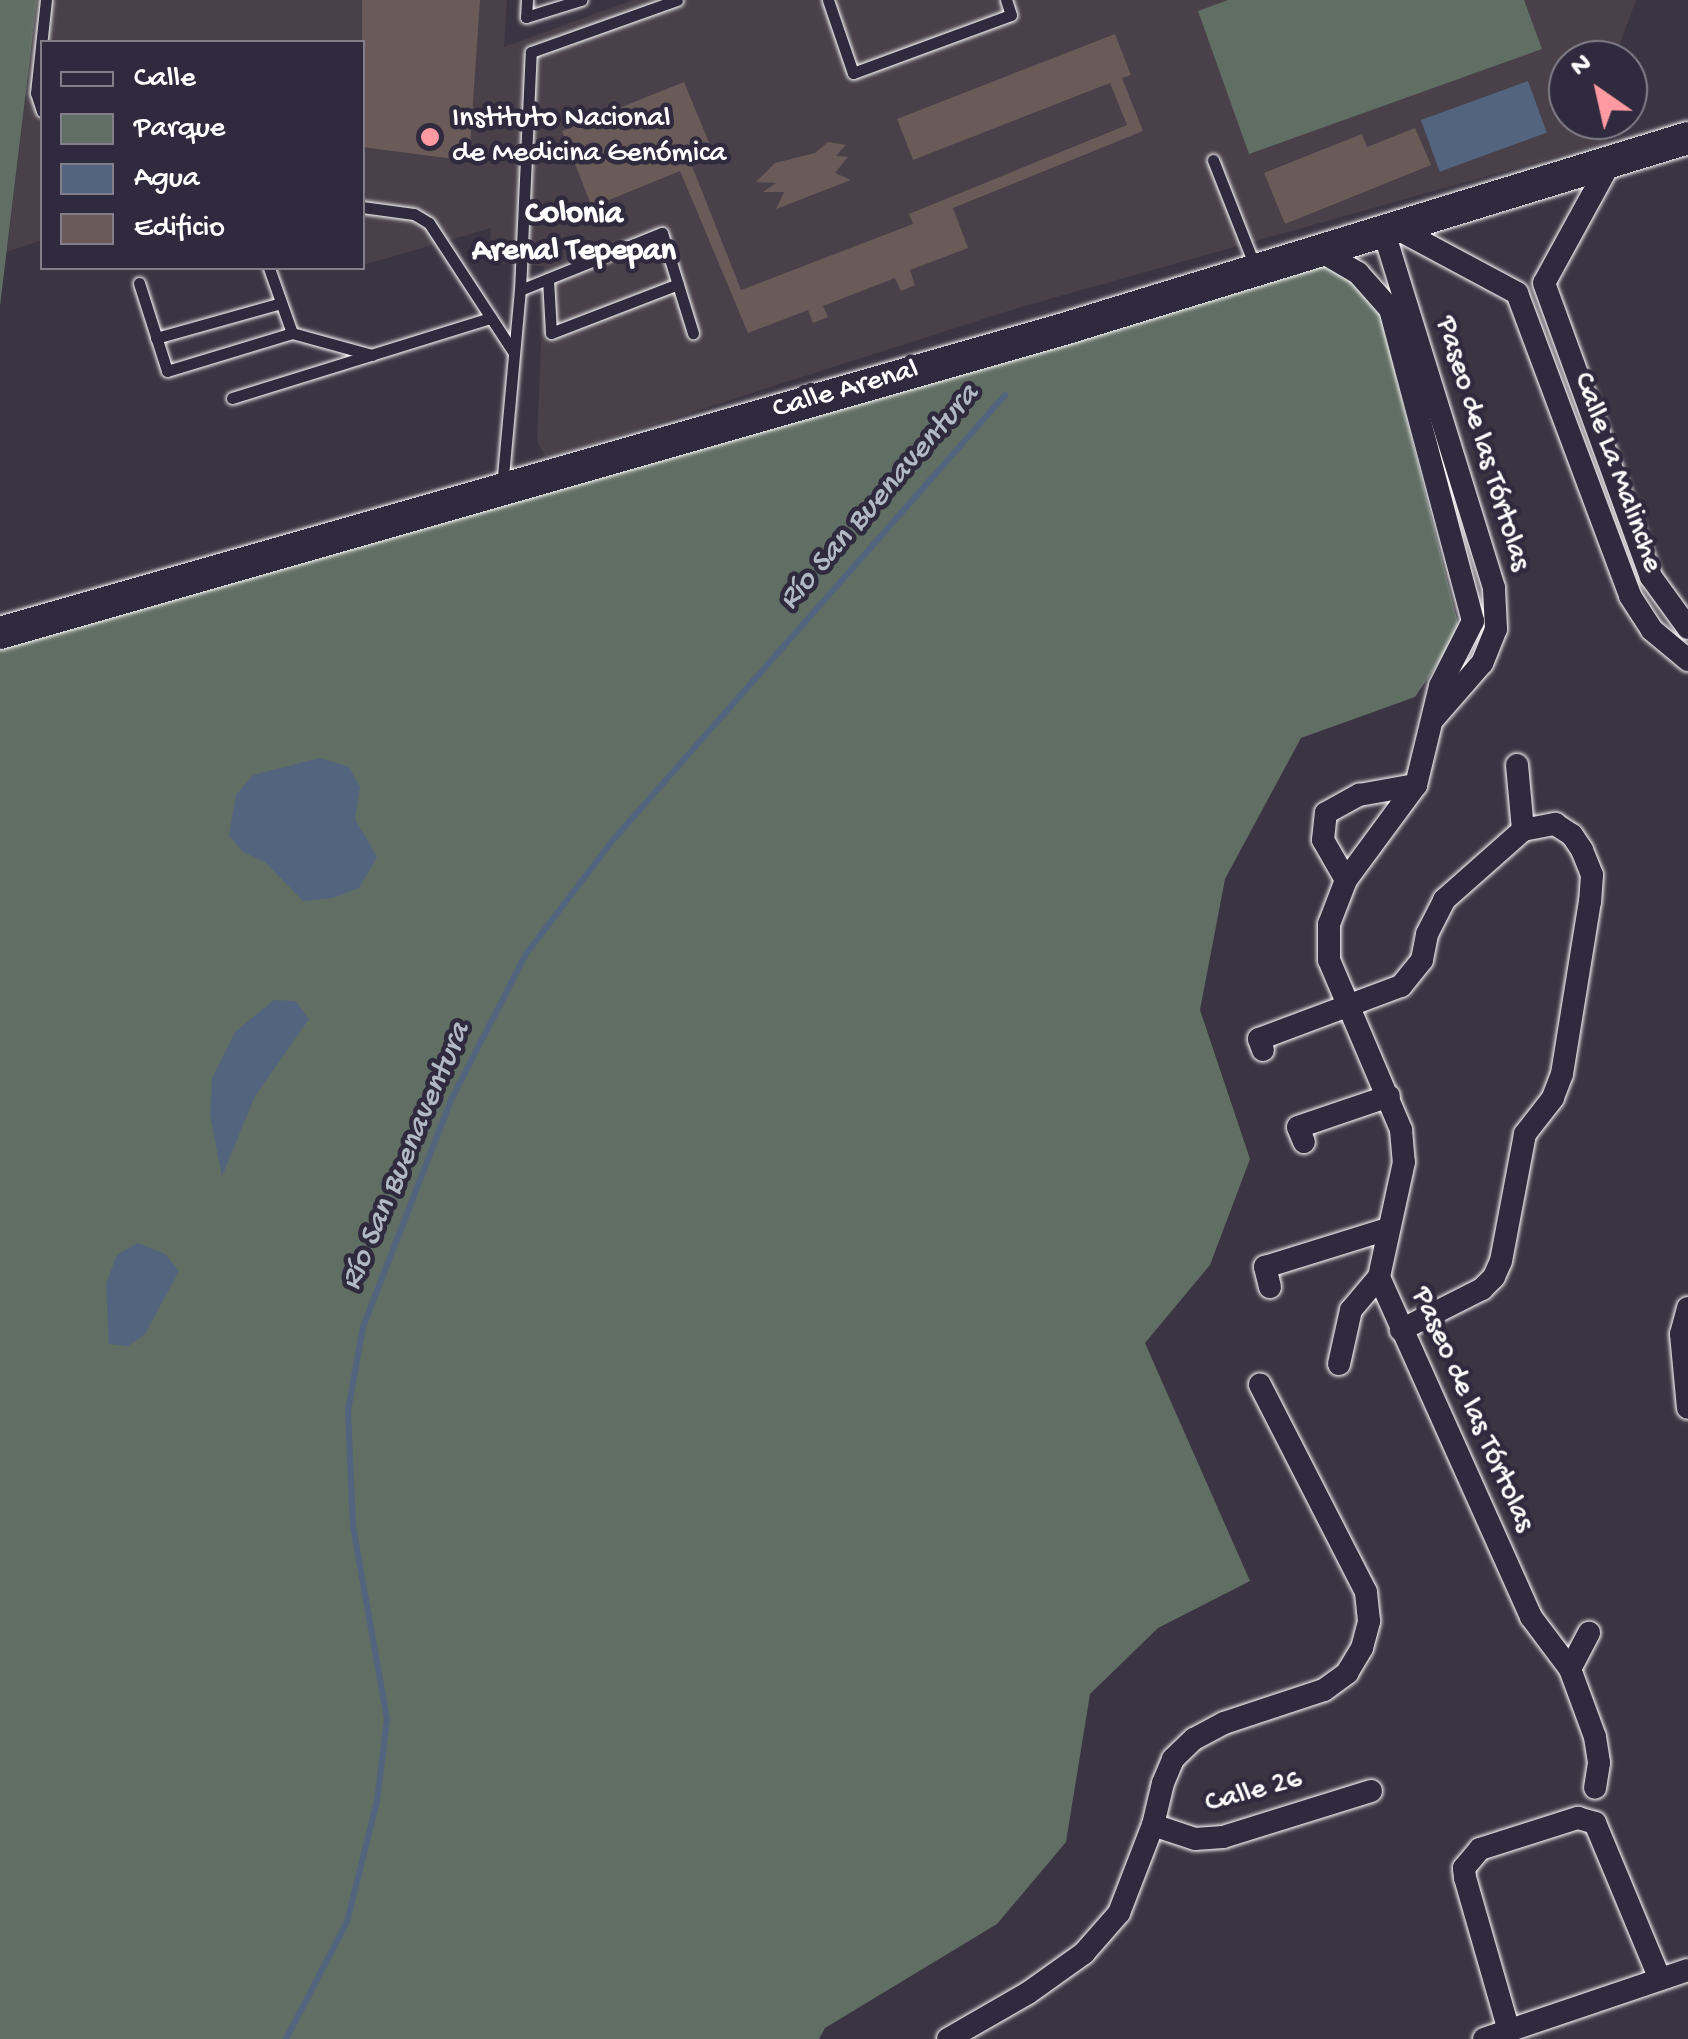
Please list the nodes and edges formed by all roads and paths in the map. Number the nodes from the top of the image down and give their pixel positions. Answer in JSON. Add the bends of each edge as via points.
{"nodes":[{"id":1,"x":46,"y":0,"type":"edge"},
{"id":2,"x":527,"y":0,"type":"edge"},
{"id":3,"x":580,"y":0,"type":"edge"},
{"id":4,"x":677,"y":0,"type":"edge"},
{"id":5,"x":828,"y":0,"type":"edge"},
{"id":6,"x":1006,"y":0,"type":"edge"},
{"id":7,"x":42,"y":40,"type":"edge"},
{"id":8,"x":40,"y":56,"type":"edge"},
{"id":9,"x":40,"y":105,"type":"edge"},
{"id":10,"x":1688,"y":138,"type":"edge"},
{"id":11,"x":1612,"y":159,"type":"junction"},
{"id":12,"x":1213,"y":160,"type":"dead end"},
{"id":13,"x":365,"y":206,"type":"edge"},
{"id":14,"x":1387,"y":227,"type":"junction"},
{"id":15,"x":1317,"y":250,"type":"junction"},
{"id":16,"x":1256,"y":268,"type":"junction"},
{"id":17,"x":269,"y":270,"type":"edge"},
{"id":18,"x":548,"y":278,"type":"junction"},
{"id":19,"x":139,"y":283,"type":"dead end"},
{"id":20,"x":1544,"y":283,"type":"junction"},
{"id":21,"x":678,"y":284,"type":"junction"},
{"id":22,"x":520,"y":290,"type":"junction"},
{"id":23,"x":1517,"y":293,"type":"junction"},
{"id":24,"x":281,"y":304,"type":"junction"},
{"id":25,"x":491,"y":318,"type":"junction"},
{"id":26,"x":292,"y":333,"type":"junction"},
{"id":27,"x":693,"y":333,"type":"dead end"},
{"id":28,"x":1564,"y":336,"type":"junction"},
{"id":29,"x":156,"y":338,"type":"junction"},
{"id":30,"x":1537,"y":346,"type":"junction"},
{"id":31,"x":514,"y":354,"type":"junction"},
{"id":32,"x":372,"y":355,"type":"junction"},
{"id":33,"x":232,"y":398,"type":"dead end"},
{"id":34,"x":502,"y":490,"type":"junction"},
{"id":35,"x":1688,"y":628,"type":"edge"},
{"id":36,"x":0,"y":633,"type":"edge"},
{"id":37,"x":1688,"y":660,"type":"edge"},
{"id":38,"x":1433,"y":720,"type":"junction"},
{"id":39,"x":1517,"y":765,"type":"dead end"},
{"id":40,"x":1416,"y":785,"type":"junction"},
{"id":41,"x":1523,"y":830,"type":"junction"},
{"id":42,"x":1346,"y":880,"type":"junction"},
{"id":43,"x":1348,"y":1008,"type":"junction"},
{"id":44,"x":1263,"y":1050,"type":"dead end"},
{"id":45,"x":1389,"y":1096,"type":"junction"},
{"id":46,"x":1304,"y":1142,"type":"dead end"},
{"id":47,"x":1388,"y":1229,"type":"junction"},
{"id":48,"x":1379,"y":1277,"type":"junction"},
{"id":49,"x":1270,"y":1287,"type":"dead end"},
{"id":50,"x":1688,"y":1308,"type":"edge"},
{"id":51,"x":1401,"y":1330,"type":"junction"},
{"id":52,"x":1339,"y":1364,"type":"dead end"},
{"id":53,"x":1260,"y":1384,"type":"dead end"},
{"id":54,"x":1688,"y":1408,"type":"edge"},
{"id":55,"x":1589,"y":1632,"type":"dead end"},
{"id":56,"x":1570,"y":1669,"type":"junction"},
{"id":57,"x":1595,"y":1788,"type":"dead end"},
{"id":58,"x":1372,"y":1791,"type":"dead end"},
{"id":59,"x":1153,"y":1825,"type":"junction"},
{"id":60,"x":1688,"y":1970,"type":"edge"},
{"id":61,"x":1660,"y":1980,"type":"junction"},
{"id":62,"x":1509,"y":2031,"type":"junction"},
{"id":63,"x":948,"y":2039,"type":"edge"},
{"id":64,"x":1484,"y":2039,"type":"edge"}],
"edges":[{"from":1,"to":7,"type":"lane"},
{"from":2,"to":3,"type":"lane","via":[[526,17]]},
{"from":4,"to":22,"type":"lane","via":[[531,52]]},
{"from":5,"to":6,"type":"lane","via":[[853,73],[1012,15]]},
{"from":8,"to":9,"type":"lane"},
{"from":10,"to":11,"type":"street","name":"Calle Arenal"},
{"from":11,"to":14,"type":"street","name":"Calle Arenal"},
{"from":11,"to":20,"type":"street"},
{"from":12,"to":16,"type":"lane"},
{"from":13,"to":25,"type":"lane","via":[[414,214],[430,224]]},
{"from":14,"to":15,"type":"street","name":"Calle Arenal"},
{"from":14,"to":23,"type":"street"},
{"from":14,"to":38,"type":"street","name":"Paseo de las Tórtolas","via":[[1494,588],[1496,629],[1482,663]]},
{"from":15,"to":16,"type":"street","name":"Calle Arenal"},
{"from":15,"to":38,"type":"street","name":"Paseo de las Tórtolas","via":[[1358,273],[1390,309],[1473,621],[1440,686]]},
{"from":16,"to":34,"type":"street","name":"Calle Arenal"},
{"from":17,"to":24,"type":"lane"},
{"from":18,"to":21,"type":"lane","via":[[662,232]]},
{"from":18,"to":21,"type":"lane","via":[[550,333]]},
{"from":18,"to":22,"type":"lane"},
{"from":19,"to":29,"type":"lane"},
{"from":20,"to":23,"type":"street","via":[[1534,295]]},
{"from":20,"to":28,"type":"street","name":"Calle La Malinche"},
{"from":21,"to":27,"type":"lane"},
{"from":22,"to":31,"type":"lane"},
{"from":23,"to":30,"type":"street","name":"Calle La Malinche"},
{"from":24,"to":26,"type":"lane"},
{"from":24,"to":29,"type":"lane"},
{"from":25,"to":31,"type":"lane"},
{"from":25,"to":32,"type":"lane"},
{"from":26,"to":29,"type":"lane","via":[[166,371]]},
{"from":26,"to":32,"type":"lane"},
{"from":28,"to":30,"type":"street","name":"Calle La Malinche","via":[[1549,334]]},
{"from":28,"to":35,"type":"street","name":"Calle La Malinche","via":[[1652,578]]},
{"from":30,"to":37,"type":"street","name":"Calle La Malinche","via":[[1630,596],[1652,630]]},
{"from":31,"to":34,"type":"lane"},
{"from":32,"to":33,"type":"lane"},
{"from":34,"to":36,"type":"street","name":"Calle Arenal"},
{"from":38,"to":40,"type":"street","name":"Paseo de las Tórtolas"},
{"from":39,"to":41,"type":"street"},
{"from":40,"to":42,"type":"street","name":"Paseo de las Tórtolas"},
{"from":40,"to":42,"type":"street","via":[[1359,795],[1326,813],[1323,840]]},
{"from":41,"to":43,"type":"street","via":[[1444,900],[1414,974],[1402,986]]},
{"from":41,"to":51,"type":"street","via":[[1555,824],[1572,834],[1592,875],[1562,1074],[1525,1134],[1494,1277]]},
{"from":42,"to":43,"type":"street","name":"Paseo de las Tórtolas","via":[[1329,924],[1329,960]]},
{"from":43,"to":44,"type":"street","via":[[1259,1038]]},
{"from":43,"to":45,"type":"street","name":"Paseo de las Tórtolas"},
{"from":45,"to":46,"type":"street","via":[[1298,1127]]},
{"from":45,"to":47,"type":"street","name":"Paseo de las Tórtolas","via":[[1404,1162]]},
{"from":47,"to":48,"type":"street","name":"Paseo de las Tórtolas"},
{"from":47,"to":49,"type":"street","via":[[1265,1267]]},
{"from":48,"to":51,"type":"street","name":"Paseo de las Tórtolas"},
{"from":48,"to":52,"type":"street","via":[[1351,1310]]},
{"from":50,"to":54,"type":"street","via":[[1681,1334]]},
{"from":51,"to":56,"type":"street","name":"Paseo de las Tórtolas","via":[[1531,1616]]},
{"from":53,"to":59,"type":"street","via":[[1366,1592],[1362,1648],[1347,1673],[1324,1690],[1194,1739],[1173,1759]]},
{"from":55,"to":56,"type":"street"},
{"from":56,"to":57,"type":"street","name":"Paseo de las Tórtolas","via":[[1596,1737]]},
{"from":58,"to":59,"type":"street","name":"Calle 26","via":[[1223,1837],[1195,1839]]},
{"from":59,"to":63,"type":"street","via":[[1119,1913],[1084,1953]]},
{"from":60,"to":61,"type":"street"},
{"from":61,"to":62,"type":"street"},
{"from":61,"to":62,"type":"street","via":[[1595,1823],[1578,1818],[1480,1849],[1464,1868],[1465,1878]]},
{"from":62,"to":64,"type":"street"}]}
